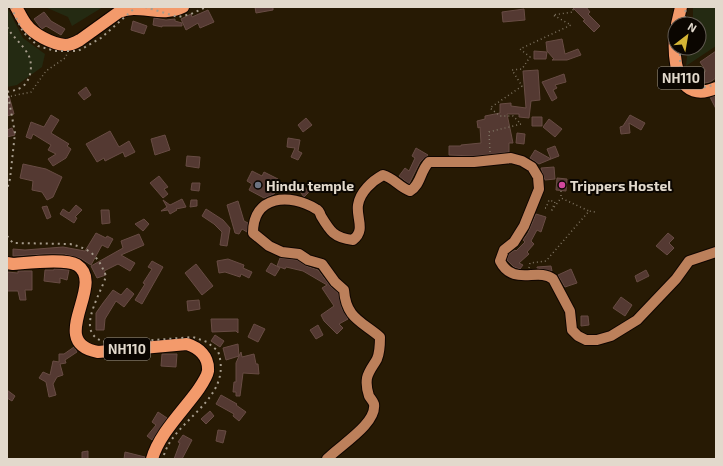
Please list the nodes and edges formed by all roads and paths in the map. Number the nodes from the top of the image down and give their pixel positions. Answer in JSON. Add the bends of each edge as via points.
{"nodes":[{"id":1,"x":16,"y":7,"type":"edge"},
{"id":2,"x":183,"y":7,"type":"edge"},
{"id":3,"x":574,"y":7,"type":"edge"},
{"id":4,"x":7,"y":36,"type":"edge"},
{"id":5,"x":10,"y":37,"type":"dead end"},
{"id":6,"x":73,"y":44,"type":"junction"},
{"id":7,"x":675,"y":56,"type":"edge"},
{"id":8,"x":7,"y":80,"type":"edge"},
{"id":9,"x":7,"y":84,"type":"edge"},
{"id":10,"x":716,"y":88,"type":"edge"},
{"id":11,"x":7,"y":97,"type":"edge"},
{"id":12,"x":491,"y":160,"type":"junction"},
{"id":13,"x":561,"y":191,"type":"dead end"},
{"id":14,"x":561,"y":198,"type":"junction"},
{"id":15,"x":545,"y":208,"type":"dead end"},
{"id":16,"x":589,"y":211,"type":"junction"},
{"id":17,"x":595,"y":212,"type":"dead end"},
{"id":18,"x":716,"y":252,"type":"edge"},
{"id":19,"x":7,"y":263,"type":"edge"},
{"id":20,"x":529,"y":276,"type":"junction"},
{"id":21,"x":152,"y":459,"type":"edge"},
{"id":22,"x":326,"y":459,"type":"edge"}],
"edges":[{"from":1,"to":6,"type":"highway","via":[[26,24],[36,34],[58,44]]},
{"from":2,"to":6,"type":"highway","via":[[163,12],[126,9]]},
{"from":3,"to":12,"type":"path","via":[[573,12],[553,15],[571,25],[520,50],[530,57],[522,69],[512,70],[522,86],[490,108],[500,116],[513,116],[522,124],[489,132]]},
{"from":4,"to":5,"type":"path"},
{"from":6,"to":11,"type":"path","via":[[65,58],[46,71],[31,92]]},
{"from":7,"to":10,"type":"highway","number":"NH110","via":[[682,81],[688,89],[707,92]]},
{"from":8,"to":9,"type":"path"},
{"from":12,"to":20,"type":"main road","via":[[511,158],[522,161],[532,167],[538,177],[539,189],[524,226],[514,242],[504,250],[500,261],[503,267],[511,272]]},
{"from":12,"to":22,"type":"main road","via":[[429,162],[415,188],[410,191],[391,177],[383,175],[374,180],[360,198],[360,229],[358,236],[353,240],[336,236],[318,209],[299,201],[286,198],[271,201],[262,207],[257,215],[253,224],[253,233],[256,237],[282,252],[299,254],[322,264],[334,282],[344,290],[348,310],[361,324],[380,337],[377,359],[369,370],[367,379],[367,388],[374,403],[373,412],[365,426]]},
{"from":13,"to":14,"type":"path"},
{"from":14,"to":15,"type":"path","via":[[552,210],[555,202],[549,200]]},
{"from":14,"to":16,"type":"path"},
{"from":16,"to":17,"type":"path"},
{"from":16,"to":20,"type":"path","via":[[546,260],[530,263]]},
{"from":18,"to":20,"type":"main road","via":[[689,261],[676,279],[637,320],[611,336],[597,340],[586,340],[572,330],[570,311],[553,279],[548,275]]},
{"from":19,"to":21,"type":"highway","number":"NH110","via":[[59,262],[76,265],[82,270],[85,284],[75,327],[82,346],[89,350],[98,352],[187,344],[198,349],[206,357],[208,372],[205,379],[162,437]]}]}
